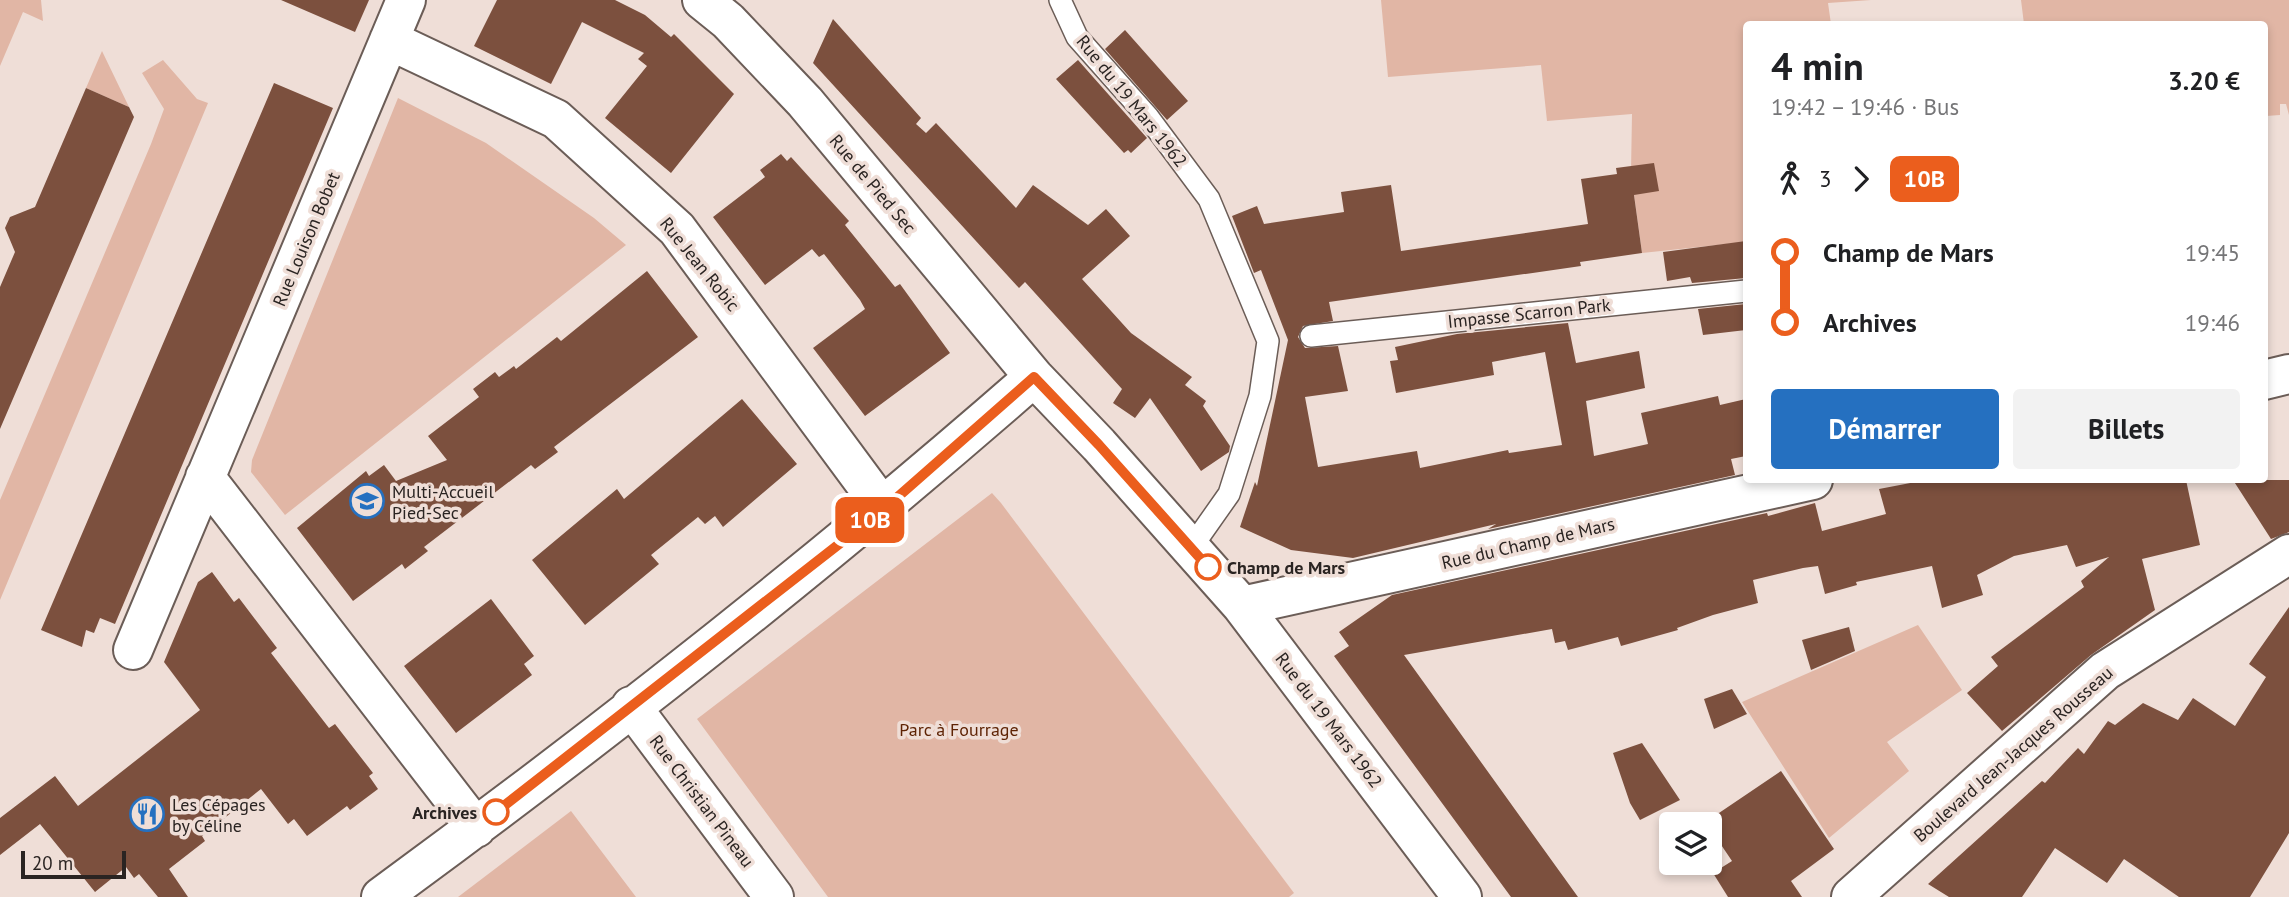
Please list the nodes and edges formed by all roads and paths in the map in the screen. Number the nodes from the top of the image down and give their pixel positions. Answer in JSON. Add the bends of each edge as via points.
{"nodes":[{"id":1,"x":406,"y":0,"type":"edge"},
{"id":2,"x":702,"y":0,"type":"edge"},
{"id":3,"x":1060,"y":0,"type":"edge"},
{"id":4,"x":389,"y":40,"type":"junction"},
{"id":5,"x":1743,"y":290,"type":"edge"},
{"id":6,"x":1311,"y":336,"type":"dead end"},
{"id":7,"x":2289,"y":374,"type":"edge"},
{"id":8,"x":1034,"y":377,"type":"junction"},
{"id":9,"x":2268,"y":379,"type":"edge"},
{"id":10,"x":205,"y":477,"type":"junction"},
{"id":11,"x":1799,"y":483,"type":"edge"},
{"id":12,"x":884,"y":509,"type":"junction"},
{"id":13,"x":1191,"y":548,"type":"junction"},
{"id":14,"x":2289,"y":554,"type":"edge"},
{"id":15,"x":1242,"y":606,"type":"junction"},
{"id":16,"x":133,"y":650,"type":"dead end"},
{"id":17,"x":631,"y":706,"type":"junction"},
{"id":18,"x":476,"y":828,"type":"junction"},
{"id":19,"x":381,"y":897,"type":"edge"},
{"id":20,"x":774,"y":897,"type":"edge"},
{"id":21,"x":1462,"y":897,"type":"edge"},
{"id":22,"x":1851,"y":897,"type":"edge"}],
"edges":[{"from":1,"to":4,"type":"street","name":"Rue Louison Bobet"},
{"from":2,"to":8,"type":"street","name":"Rue de Pied Sec","via":[[805,102]]},
{"from":3,"to":13,"type":"lane","name":"Rue du 19 Mars 1962","via":[[1077,37],[1148,117],[1209,199],[1268,341],[1260,396],[1229,494]]},
{"from":4,"to":10,"type":"street","name":"Rue Louison Bobet"},
{"from":4,"to":12,"type":"street","name":"Rue Jean Robic","via":[[556,119],[677,229]]},
{"from":5,"to":6,"type":"lane","name":"Impasse Scarron Park"},
{"from":7,"to":9,"type":"street"},
{"from":8,"to":12,"type":"street"},
{"from":8,"to":13,"type":"street","name":"Rue du 19 Mars 1962"},
{"from":10,"to":16,"type":"street","name":"Rue Louison Bobet"},
{"from":10,"to":18,"type":"street"},
{"from":11,"to":15,"type":"street","name":"Rue du Champ de Mars"},
{"from":12,"to":17,"type":"street"},
{"from":13,"to":15,"type":"street","name":"Rue du 19 Mars 1962"},
{"from":14,"to":22,"type":"street","name":"Boulevard Jean-Jacques Rousseau","via":[[2105,671]]},
{"from":15,"to":21,"type":"street","name":"Rue du 19 Mars 1962"},
{"from":17,"to":18,"type":"street"},
{"from":17,"to":20,"type":"street","name":"Rue Christian Pineau"},
{"from":18,"to":19,"type":"street"}]}
